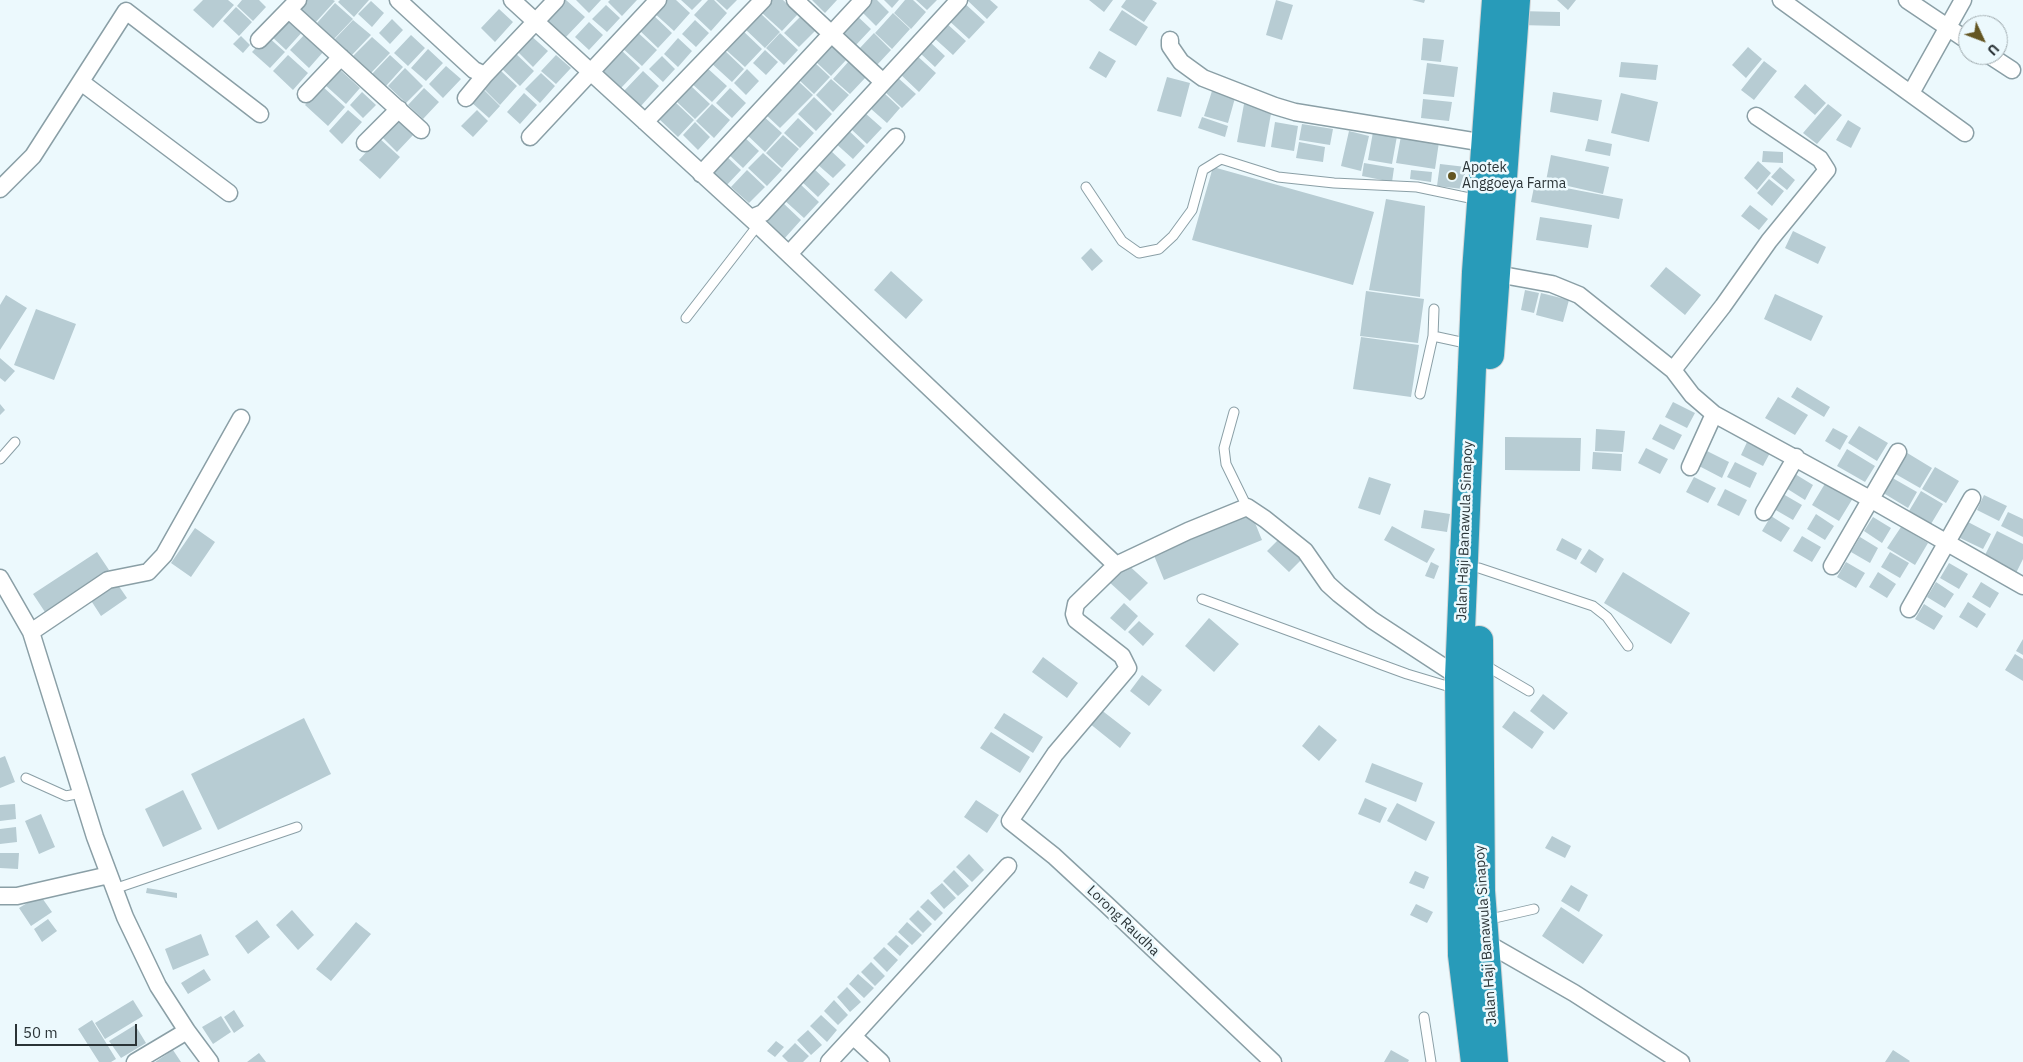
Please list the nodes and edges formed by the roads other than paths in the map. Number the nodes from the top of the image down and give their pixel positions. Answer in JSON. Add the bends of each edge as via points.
{"nodes":[{"id":1,"x":398,"y":0,"type":"edge"},
{"id":2,"x":512,"y":0,"type":"edge"},
{"id":3,"x":556,"y":0,"type":"edge"},
{"id":4,"x":658,"y":0,"type":"edge"},
{"id":5,"x":763,"y":0,"type":"edge"},
{"id":6,"x":795,"y":0,"type":"edge"},
{"id":7,"x":863,"y":0,"type":"edge"},
{"id":8,"x":959,"y":0,"type":"edge"},
{"id":9,"x":1496,"y":0,"type":"edge"},
{"id":10,"x":1516,"y":0,"type":"edge"},
{"id":11,"x":1781,"y":0,"type":"edge"},
{"id":12,"x":1907,"y":0,"type":"edge"},
{"id":13,"x":1963,"y":0,"type":"edge"},
{"id":14,"x":294,"y":5,"type":"edge"},
{"id":15,"x":126,"y":6,"type":"edge"},
{"id":16,"x":535,"y":22,"type":"junction"},
{"id":17,"x":1948,"y":27,"type":"junction"},
{"id":18,"x":1504,"y":29,"type":"junction"},
{"id":19,"x":832,"y":34,"type":"junction"},
{"id":20,"x":1958,"y":34,"type":"edge"},
{"id":21,"x":259,"y":40,"type":"dead end"},
{"id":22,"x":1170,"y":40,"type":"dead end"},
{"id":23,"x":341,"y":57,"type":"junction"},
{"id":24,"x":2004,"y":65,"type":"edge"},
{"id":25,"x":2012,"y":70,"type":"dead end"},
{"id":26,"x":591,"y":72,"type":"junction"},
{"id":27,"x":485,"y":76,"type":"junction"},
{"id":28,"x":81,"y":82,"type":"junction"},
{"id":29,"x":883,"y":82,"type":"junction"},
{"id":30,"x":1911,"y":93,"type":"junction"},
{"id":31,"x":306,"y":94,"type":"dead end"},
{"id":32,"x":466,"y":98,"type":"dead end"},
{"id":33,"x":399,"y":110,"type":"junction"},
{"id":34,"x":260,"y":114,"type":"dead end"},
{"id":35,"x":1756,"y":116,"type":"dead end"},
{"id":36,"x":645,"y":122,"type":"junction"},
{"id":37,"x":421,"y":130,"type":"dead end"},
{"id":38,"x":1965,"y":133,"type":"dead end"},
{"id":39,"x":530,"y":136,"type":"dead end"},
{"id":40,"x":896,"y":137,"type":"dead end"},
{"id":41,"x":366,"y":143,"type":"dead end"},
{"id":42,"x":1485,"y":144,"type":"junction"},
{"id":43,"x":701,"y":174,"type":"junction"},
{"id":44,"x":1086,"y":187,"type":"dead end"},
{"id":45,"x":0,"y":189,"type":"edge"},
{"id":46,"x":229,"y":193,"type":"dead end"},
{"id":47,"x":1482,"y":200,"type":"junction"},
{"id":48,"x":754,"y":221,"type":"junction"},
{"id":49,"x":789,"y":254,"type":"junction"},
{"id":50,"x":1497,"y":274,"type":"junction"},
{"id":51,"x":1434,"y":309,"type":"dead end"},
{"id":52,"x":686,"y":318,"type":"dead end"},
{"id":53,"x":1434,"y":336,"type":"junction"},
{"id":54,"x":1473,"y":345,"type":"junction"},
{"id":55,"x":1672,"y":370,"type":"junction"},
{"id":56,"x":1420,"y":394,"type":"dead end"},
{"id":57,"x":1234,"y":412,"type":"dead end"},
{"id":58,"x":1714,"y":414,"type":"junction"},
{"id":59,"x":241,"y":418,"type":"dead end"},
{"id":60,"x":15,"y":442,"type":"dead end"},
{"id":61,"x":1898,"y":452,"type":"dead end"},
{"id":62,"x":1796,"y":458,"type":"junction"},
{"id":63,"x":0,"y":459,"type":"edge"},
{"id":64,"x":1690,"y":467,"type":"dead end"},
{"id":65,"x":1972,"y":498,"type":"dead end"},
{"id":66,"x":1870,"y":499,"type":"junction"},
{"id":67,"x":1247,"y":508,"type":"junction"},
{"id":68,"x":1764,"y":512,"type":"dead end"},
{"id":69,"x":1947,"y":542,"type":"junction"},
{"id":70,"x":1116,"y":565,"type":"junction"},
{"id":71,"x":1832,"y":566,"type":"dead end"},
{"id":72,"x":1479,"y":568,"type":"junction"},
{"id":73,"x":0,"y":578,"type":"edge"},
{"id":74,"x":2023,"y":586,"type":"edge"},
{"id":75,"x":1202,"y":599,"type":"dead end"},
{"id":76,"x":1910,"y":609,"type":"dead end"},
{"id":77,"x":31,"y":632,"type":"junction"},
{"id":78,"x":1628,"y":646,"type":"dead end"},
{"id":79,"x":1466,"y":676,"type":"junction"},
{"id":80,"x":1529,"y":691,"type":"dead end"},
{"id":81,"x":26,"y":778,"type":"dead end"},
{"id":82,"x":81,"y":793,"type":"junction"},
{"id":83,"x":297,"y":827,"type":"dead end"},
{"id":84,"x":1008,"y":866,"type":"dead end"},
{"id":85,"x":112,"y":882,"type":"junction"},
{"id":86,"x":0,"y":896,"type":"edge"},
{"id":87,"x":1534,"y":909,"type":"dead end"},
{"id":88,"x":1484,"y":931,"type":"junction"},
{"id":89,"x":1424,"y":1017,"type":"dead end"},
{"id":90,"x":187,"y":1031,"type":"junction"},
{"id":91,"x":853,"y":1036,"type":"junction"},
{"id":92,"x":135,"y":1062,"type":"edge"},
{"id":93,"x":210,"y":1062,"type":"edge"},
{"id":94,"x":829,"y":1062,"type":"edge"},
{"id":95,"x":881,"y":1062,"type":"edge"},
{"id":96,"x":1273,"y":1062,"type":"edge"},
{"id":97,"x":1431,"y":1062,"type":"edge"},
{"id":98,"x":1475,"y":1062,"type":"edge"},
{"id":99,"x":1494,"y":1062,"type":"edge"},
{"id":100,"x":1681,"y":1062,"type":"edge"}],
"edges":[{"from":1,"to":27,"type":"street","via":[[474,70]]},
{"from":2,"to":16,"type":"street"},
{"from":3,"to":16,"type":"street"},
{"from":4,"to":26,"type":"street"},
{"from":5,"to":36,"type":"street"},
{"from":6,"to":19,"type":"street"},
{"from":7,"to":19,"type":"street"},
{"from":8,"to":29,"type":"street"},
{"from":9,"to":18,"type":"highway","name":"Jalan Haji Banawula Sinapoy"},
{"from":10,"to":18,"type":"highway","name":"Jalan Haji Banawula Sinapoy"},
{"from":11,"to":30,"type":"street"},
{"from":12,"to":17,"type":"street"},
{"from":13,"to":17,"type":"street"},
{"from":14,"to":21,"type":"street"},
{"from":14,"to":23,"type":"street"},
{"from":15,"to":28,"type":"street"},
{"from":15,"to":34,"type":"street"},
{"from":16,"to":26,"type":"street"},
{"from":16,"to":27,"type":"street"},
{"from":17,"to":20,"type":"street"},
{"from":17,"to":30,"type":"street"},
{"from":18,"to":42,"type":"highway","name":"Jalan Haji Banawula Sinapoy"},
{"from":18,"to":50,"type":"highway","name":"Jalan Haji Banawula Sinapoy"},
{"from":19,"to":29,"type":"street"},
{"from":19,"to":43,"type":"street"},
{"from":22,"to":42,"type":"street","via":[[1170,46],[1181,62],[1203,78],[1275,106],[1313,116]]},
{"from":23,"to":31,"type":"street"},
{"from":23,"to":33,"type":"street"},
{"from":24,"to":25,"type":"street"},
{"from":26,"to":36,"type":"street"},
{"from":26,"to":39,"type":"street"},
{"from":27,"to":32,"type":"street"},
{"from":28,"to":45,"type":"street","via":[[33,156]]},
{"from":28,"to":46,"type":"street"},
{"from":29,"to":48,"type":"street"},
{"from":30,"to":38,"type":"street"},
{"from":33,"to":37,"type":"street"},
{"from":33,"to":41,"type":"street"},
{"from":35,"to":55,"type":"street","via":[[1820,159],[1827,170]]},
{"from":36,"to":43,"type":"street"},
{"from":40,"to":49,"type":"street"},
{"from":42,"to":47,"type":"highway","name":"Jalan Haji Banawula Sinapoy"},
{"from":43,"to":48,"type":"street"},
{"from":44,"to":47,"type":"lane","via":[[1122,241],[1139,253],[1159,249],[1173,236],[1192,210],[1203,170],[1221,159],[1278,176],[1417,187]]},
{"from":47,"to":54,"type":"highway","name":"Jalan Haji Banawula Sinapoy"},
{"from":48,"to":49,"type":"street"},
{"from":48,"to":52,"type":"lane"},
{"from":49,"to":70,"type":"street"},
{"from":50,"to":55,"type":"street","via":[[1552,284],[1579,295]]},
{"from":50,"to":72,"type":"highway","name":"Jalan Haji Banawula Sinapoy","via":[[1488,378]]},
{"from":51,"to":53,"type":"lane"},
{"from":53,"to":54,"type":"lane"},
{"from":53,"to":56,"type":"lane"},
{"from":54,"to":79,"type":"highway","name":"Jalan Haji Banawula Sinapoy"},
{"from":55,"to":58,"type":"street","via":[[1692,395]]},
{"from":57,"to":67,"type":"lane","via":[[1224,448],[1226,464]]},
{"from":58,"to":62,"type":"street"},
{"from":58,"to":64,"type":"street"},
{"from":59,"to":77,"type":"street","via":[[164,555],[148,572],[108,580]]},
{"from":60,"to":63,"type":"lane"},
{"from":61,"to":66,"type":"street"},
{"from":62,"to":66,"type":"street"},
{"from":62,"to":68,"type":"street"},
{"from":65,"to":69,"type":"street"},
{"from":66,"to":69,"type":"street"},
{"from":66,"to":71,"type":"street"},
{"from":67,"to":70,"type":"street"},
{"from":67,"to":79,"type":"street","via":[[1265,518],[1305,551],[1328,584],[1372,620]]},
{"from":69,"to":74,"type":"street"},
{"from":69,"to":76,"type":"street"},
{"from":70,"to":96,"type":"street","name":"Lorong Raudha","via":[[1076,604],[1074,614],[1086,630],[1122,656],[1128,668],[1055,754],[1010,821],[1107,904]]},
{"from":72,"to":78,"type":"lane","via":[[1593,606],[1607,617]]},
{"from":72,"to":79,"type":"highway","name":"Jalan Haji Banawula Sinapoy"},
{"from":73,"to":77,"type":"street"},
{"from":75,"to":79,"type":"lane","via":[[1397,670]]},
{"from":77,"to":82,"type":"street"},
{"from":79,"to":80,"type":"lane"},
{"from":79,"to":88,"type":"highway","name":"Jalan Haji Banawula Sinapoy"},
{"from":79,"to":98,"type":"highway","name":"Jalan Haji Banawula Sinapoy","via":[[1462,954]]},
{"from":81,"to":82,"type":"lane","via":[[66,796]]},
{"from":82,"to":85,"type":"street"},
{"from":83,"to":85,"type":"lane"},
{"from":84,"to":91,"type":"street"},
{"from":85,"to":86,"type":"street"},
{"from":85,"to":90,"type":"street","via":[[158,986]]},
{"from":87,"to":88,"type":"lane"},
{"from":88,"to":99,"type":"highway","name":"Jalan Haji Banawula Sinapoy"},
{"from":88,"to":100,"type":"street"},
{"from":89,"to":97,"type":"lane"},
{"from":90,"to":92,"type":"street"},
{"from":90,"to":93,"type":"street"},
{"from":91,"to":94,"type":"street"},
{"from":91,"to":95,"type":"street"}]}
